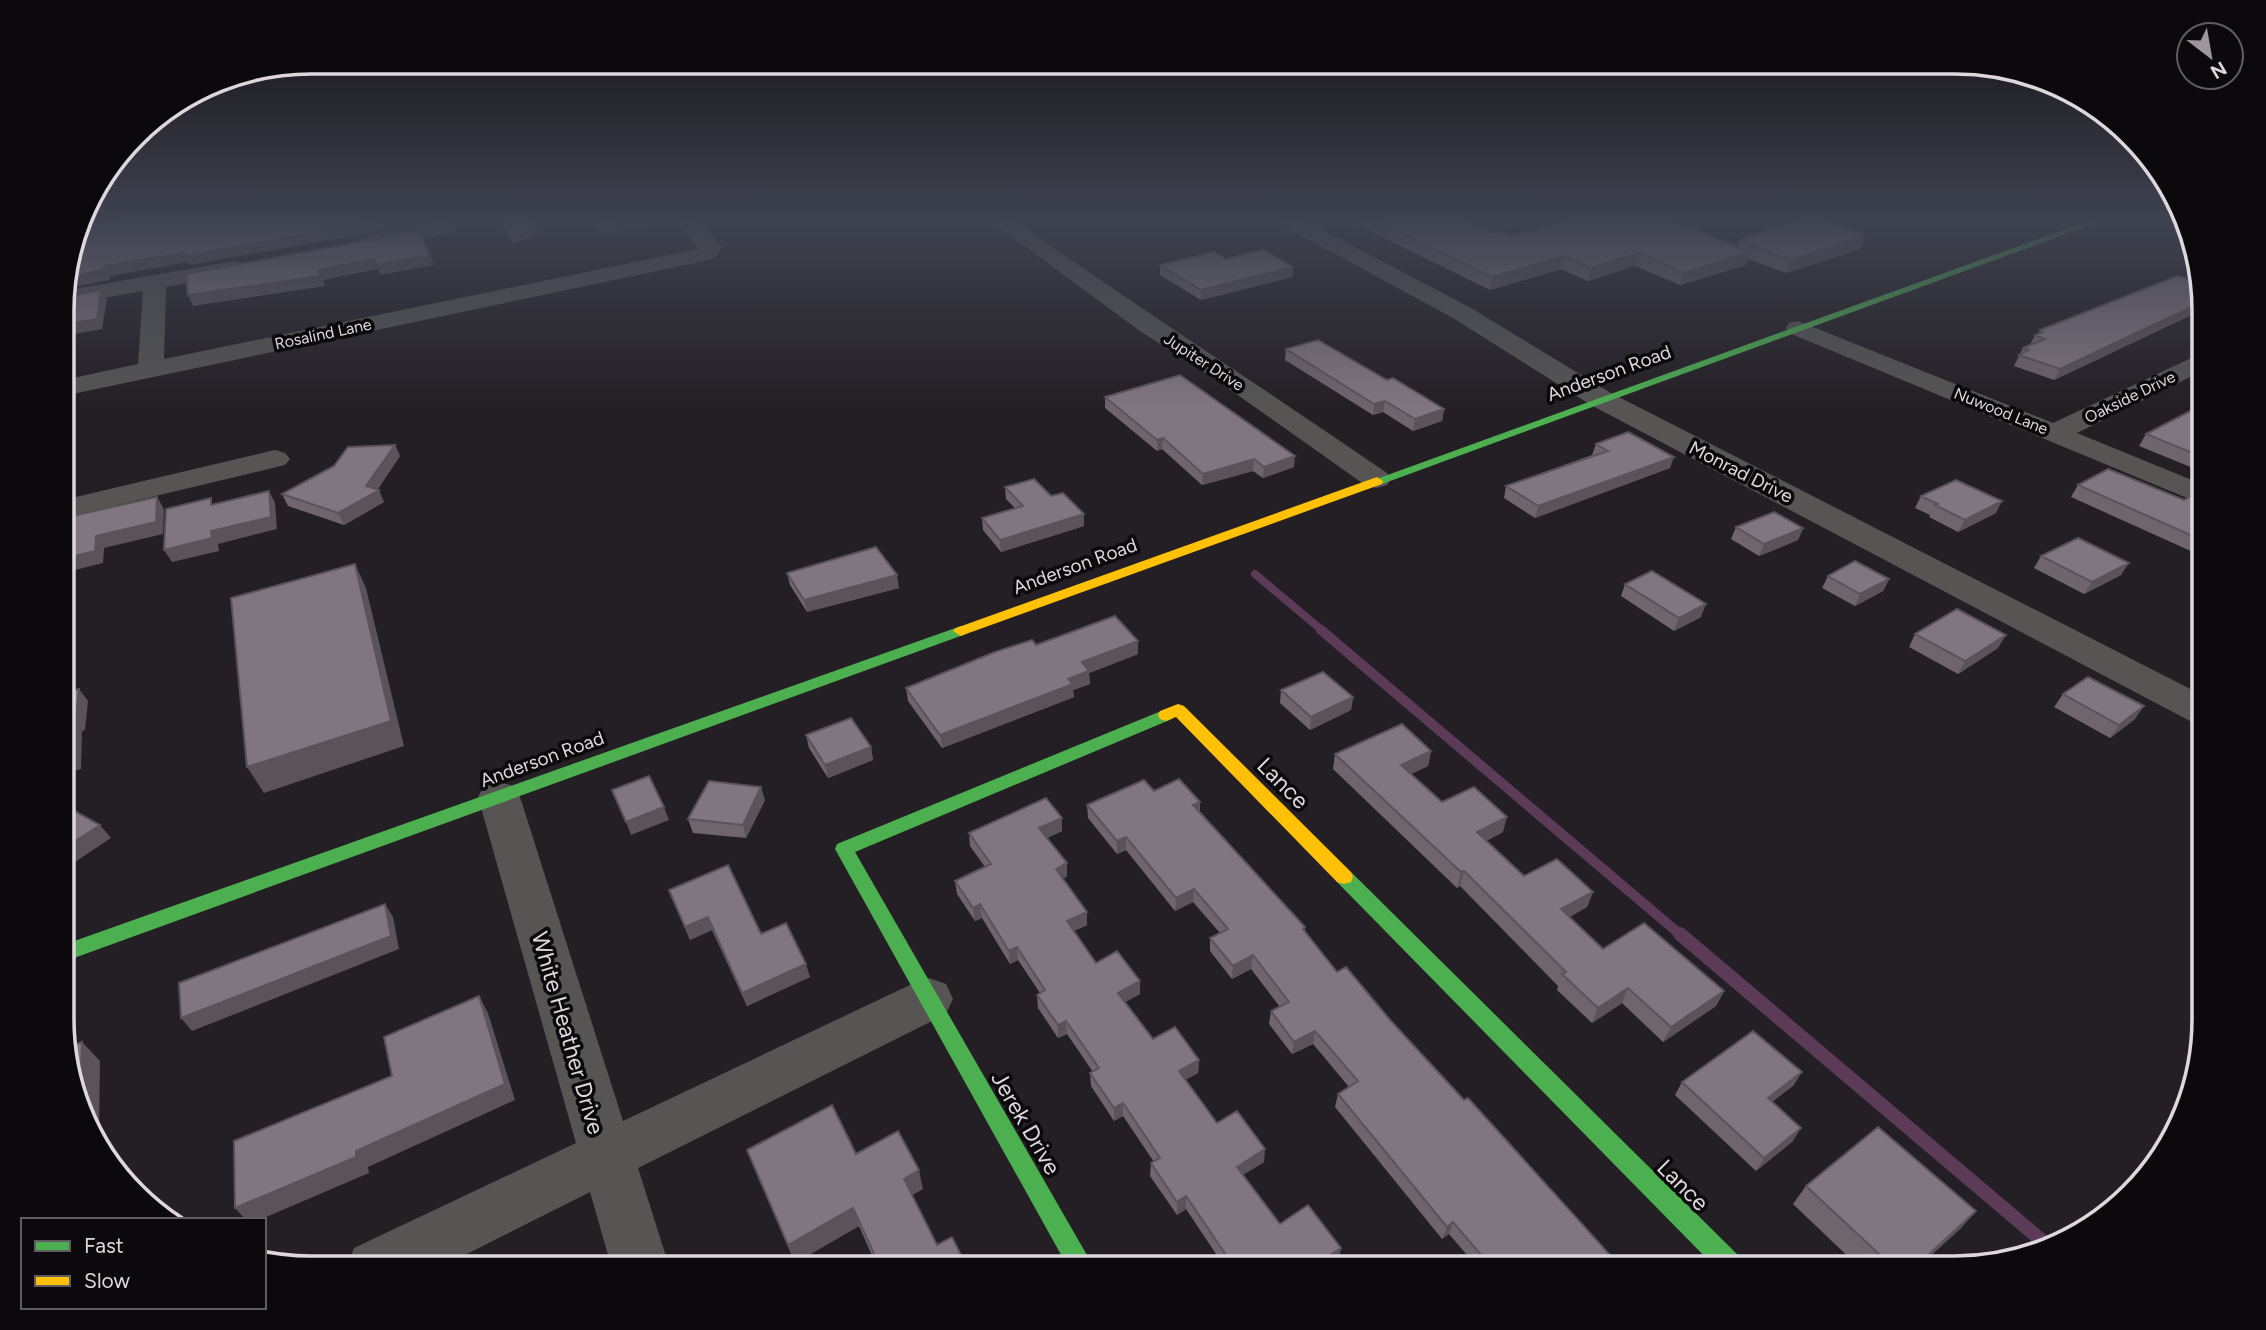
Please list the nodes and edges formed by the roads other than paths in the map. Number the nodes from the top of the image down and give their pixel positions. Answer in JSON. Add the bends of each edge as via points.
{"nodes":[{"id":1,"x":160,"y":281,"type":"edge"},
{"id":2,"x":575,"y":281,"type":"edge"},
{"id":3,"x":1086,"y":281,"type":"edge"},
{"id":4,"x":1402,"y":281,"type":"edge"},
{"id":5,"x":1929,"y":281,"type":"edge"},
{"id":6,"x":155,"y":282,"type":"junction"},
{"id":7,"x":75,"y":296,"type":"edge"},
{"id":8,"x":1798,"y":328,"type":"junction"},
{"id":9,"x":2192,"y":366,"type":"edge"},
{"id":10,"x":151,"y":369,"type":"junction"},
{"id":11,"x":74,"y":386,"type":"edge"},
{"id":12,"x":1601,"y":399,"type":"junction"},
{"id":13,"x":2055,"y":433,"type":"junction"},
{"id":14,"x":275,"y":459,"type":"dead end"},
{"id":15,"x":1376,"y":479,"type":"junction"},
{"id":16,"x":2192,"y":491,"type":"edge"},
{"id":17,"x":74,"y":506,"type":"edge"},
{"id":18,"x":2192,"y":706,"type":"edge"},
{"id":19,"x":499,"y":797,"type":"junction"},
{"id":20,"x":74,"y":950,"type":"edge"},
{"id":21,"x":929,"y":999,"type":"junction"},
{"id":22,"x":605,"y":1156,"type":"junction"},
{"id":23,"x":401,"y":1256,"type":"edge"},
{"id":24,"x":636,"y":1256,"type":"edge"},
{"id":25,"x":1076,"y":1256,"type":"edge"},
{"id":26,"x":1721,"y":1256,"type":"edge"}],
"edges":[{"from":1,"to":6,"type":"street"},
{"from":2,"to":10,"type":"street","name":"Rosalind Lane"},
{"from":3,"to":15,"type":"street","name":"Jupiter Drive"},
{"from":4,"to":12,"type":"street","name":"Monrad Drive"},
{"from":5,"to":8,"type":"street","name":"Anderson Road"},
{"from":6,"to":7,"type":"street"},
{"from":6,"to":10,"type":"street"},
{"from":8,"to":12,"type":"street","name":"Anderson Road"},
{"from":8,"to":13,"type":"street","name":"Nuwood Lane"},
{"from":9,"to":13,"type":"street","name":"Oakside Drive"},
{"from":10,"to":11,"type":"street","name":"Rosalind Lane"},
{"from":12,"to":15,"type":"street","name":"Anderson Road"},
{"from":12,"to":18,"type":"street","name":"Monrad Drive"},
{"from":13,"to":16,"type":"street","name":"Nuwood Lane"},
{"from":14,"to":17,"type":"street"},
{"from":15,"to":19,"type":"street","name":"Anderson Road"},
{"from":19,"to":20,"type":"street","name":"Anderson Road"},
{"from":19,"to":22,"type":"street","name":"White Heather Drive"},
{"from":21,"to":22,"type":"street"},
{"from":21,"to":25,"type":"street","name":"Jerek Drive"},
{"from":21,"to":26,"type":"street","name":"Lance","via":[[844,849],[1178,710]]},
{"from":22,"to":23,"type":"street"},
{"from":22,"to":24,"type":"street","name":"White Heather Drive"}]}
